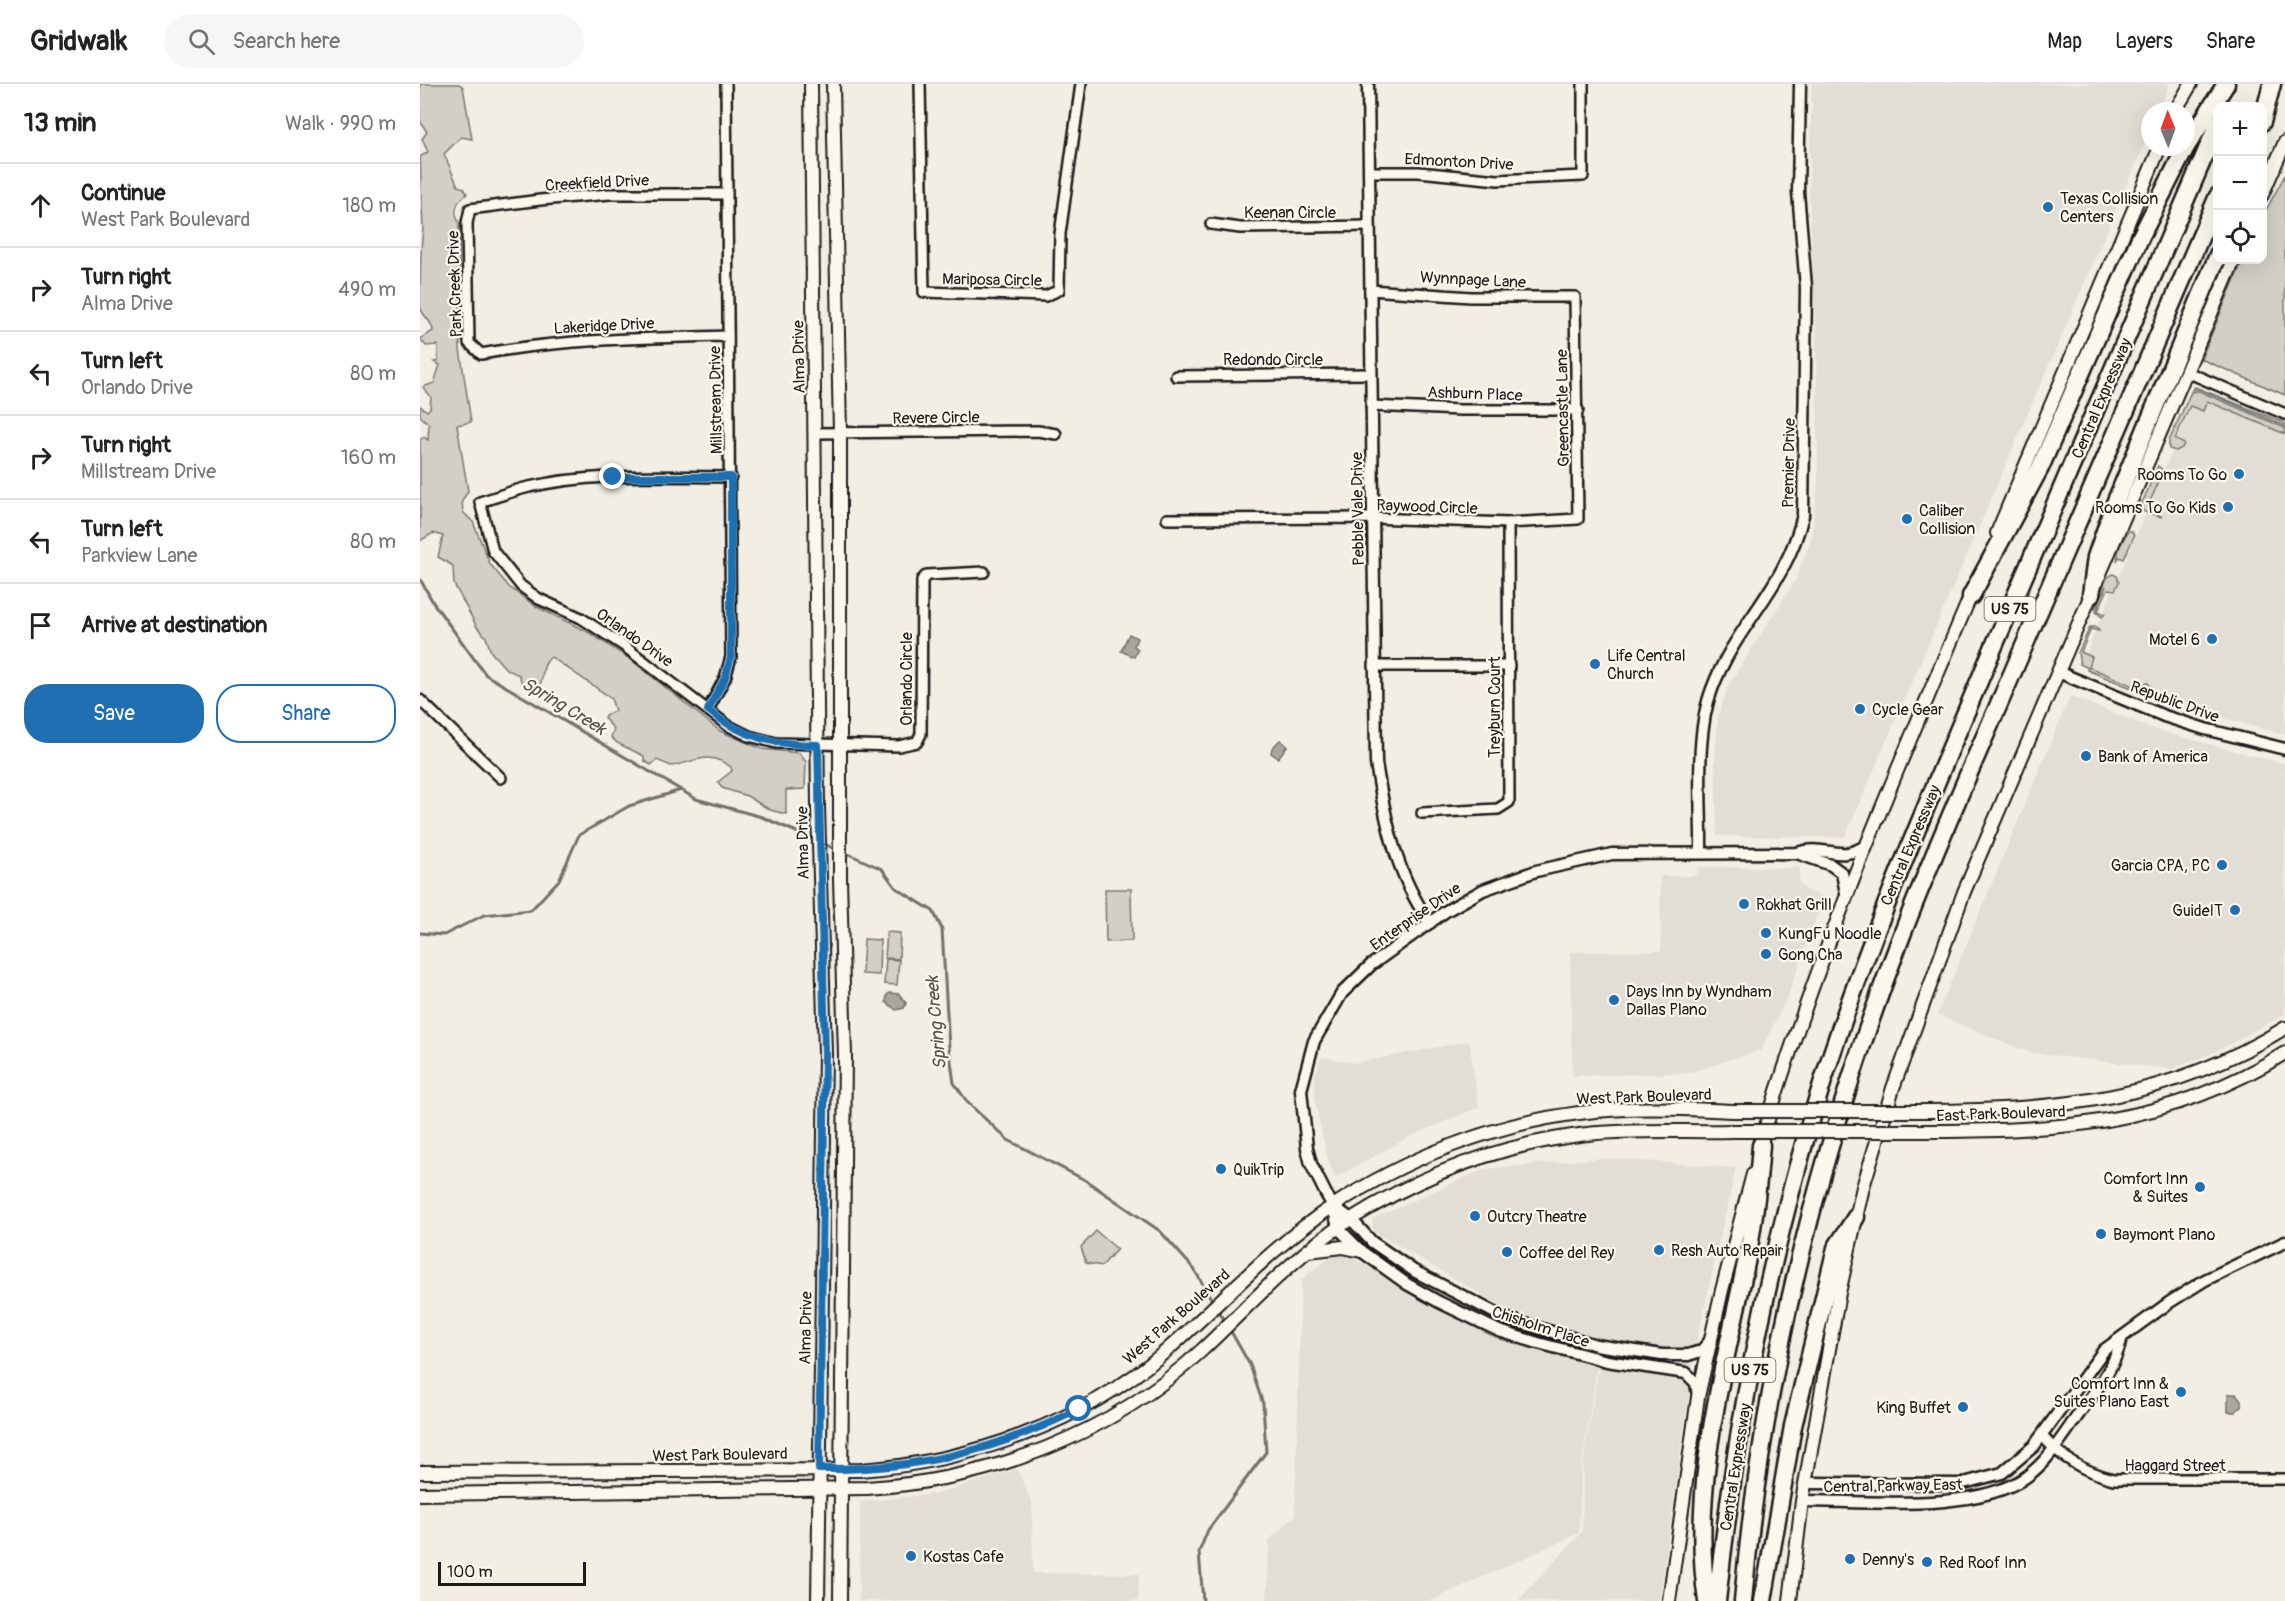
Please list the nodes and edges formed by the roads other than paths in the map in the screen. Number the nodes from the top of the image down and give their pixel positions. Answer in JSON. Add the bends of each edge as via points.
{"nodes":[{"id":1,"x":726,"y":84,"type":"edge"},
{"id":2,"x":811,"y":84,"type":"edge"},
{"id":3,"x":833,"y":84,"type":"edge"},
{"id":4,"x":920,"y":84,"type":"edge"},
{"id":5,"x":1081,"y":84,"type":"edge"},
{"id":6,"x":1368,"y":84,"type":"edge"},
{"id":7,"x":1583,"y":84,"type":"edge"},
{"id":8,"x":1800,"y":84,"type":"edge"},
{"id":9,"x":2191,"y":84,"type":"edge"},
{"id":10,"x":2226,"y":84,"type":"edge"},
{"id":11,"x":2235,"y":84,"type":"edge"},
{"id":12,"x":2265,"y":84,"type":"edge"},
{"id":13,"x":2272,"y":84,"type":"edge"},
{"id":14,"x":2180,"y":102,"type":"edge"},
{"id":15,"x":2227,"y":102,"type":"edge"},
{"id":16,"x":2258,"y":102,"type":"edge"},
{"id":17,"x":2267,"y":103,"type":"edge"},
{"id":18,"x":2195,"y":133,"type":"edge"},
{"id":19,"x":2213,"y":133,"type":"edge"},
{"id":20,"x":2285,"y":142,"type":"edge"},
{"id":21,"x":2156,"y":156,"type":"edge"},
{"id":22,"x":2181,"y":156,"type":"edge"},
{"id":23,"x":1369,"y":172,"type":"junction"},
{"id":24,"x":2267,"y":183,"type":"edge"},
{"id":25,"x":727,"y":194,"type":"junction"},
{"id":26,"x":2213,"y":205,"type":"edge"},
{"id":27,"x":470,"y":209,"type":"joint"},
{"id":28,"x":1211,"y":224,"type":"dead end"},
{"id":29,"x":1369,"y":226,"type":"junction"},
{"id":30,"x":2213,"y":264,"type":"edge"},
{"id":31,"x":2232,"y":264,"type":"edge"},
{"id":32,"x":1370,"y":290,"type":"junction"},
{"id":33,"x":1575,"y":297,"type":"joint"},
{"id":34,"x":728,"y":336,"type":"junction"},
{"id":35,"x":482,"y":354,"type":"joint"},
{"id":36,"x":2187,"y":372,"type":"junction"},
{"id":37,"x":1371,"y":374,"type":"junction"},
{"id":38,"x":1176,"y":376,"type":"dead end"},
{"id":39,"x":1371,"y":406,"type":"junction"},
{"id":40,"x":1578,"y":410,"type":"junction"},
{"id":41,"x":2285,"y":414,"type":"edge"},
{"id":42,"x":815,"y":433,"type":"junction"},
{"id":43,"x":840,"y":433,"type":"junction"},
{"id":44,"x":1056,"y":434,"type":"dead end"},
{"id":45,"x":731,"y":477,"type":"junction"},
{"id":46,"x":1372,"y":518,"type":"junction"},
{"id":47,"x":1167,"y":519,"type":"dead end"},
{"id":48,"x":1578,"y":519,"type":"joint"},
{"id":49,"x":1508,"y":523,"type":"junction"},
{"id":50,"x":984,"y":572,"type":"dead end"},
{"id":51,"x":2091,"y":595,"type":"junction"},
{"id":52,"x":1971,"y":596,"type":"junction"},
{"id":53,"x":1374,"y":666,"type":"junction"},
{"id":54,"x":1509,"y":666,"type":"junction"},
{"id":55,"x":2058,"y":672,"type":"junction"},
{"id":56,"x":420,"y":700,"type":"edge"},
{"id":57,"x":708,"y":710,"type":"junction"},
{"id":58,"x":818,"y":745,"type":"junction"},
{"id":59,"x":840,"y":745,"type":"junction"},
{"id":60,"x":2285,"y":749,"type":"edge"},
{"id":61,"x":501,"y":778,"type":"dead end"},
{"id":62,"x":1422,"y":813,"type":"dead end"},
{"id":63,"x":1866,"y":845,"type":"junction"},
{"id":64,"x":1701,"y":853,"type":"junction"},
{"id":65,"x":1797,"y":853,"type":"junction"},
{"id":66,"x":1846,"y":893,"type":"junction"},
{"id":67,"x":1430,"y":923,"type":"junction"},
{"id":68,"x":823,"y":988,"type":"junction"},
{"id":69,"x":844,"y":988,"type":"junction"},
{"id":70,"x":2285,"y":1028,"type":"edge"},
{"id":71,"x":2285,"y":1053,"type":"edge"},
{"id":72,"x":2196,"y":1072,"type":"junction"},
{"id":73,"x":2206,"y":1093,"type":"junction"},
{"id":74,"x":1927,"y":1111,"type":"joint"},
{"id":75,"x":1761,"y":1145,"type":"junction"},
{"id":76,"x":1333,"y":1206,"type":"junction"},
{"id":77,"x":1856,"y":1217,"type":"junction"},
{"id":78,"x":1351,"y":1219,"type":"junction"},
{"id":79,"x":1338,"y":1228,"type":"junction"},
{"id":80,"x":2285,"y":1242,"type":"edge"},
{"id":81,"x":844,"y":1243,"type":"junction"},
{"id":82,"x":822,"y":1244,"type":"junction"},
{"id":83,"x":1307,"y":1251,"type":"junction"},
{"id":84,"x":1361,"y":1251,"type":"junction"},
{"id":85,"x":1457,"y":1295,"type":"junction"},
{"id":86,"x":1449,"y":1306,"type":"junction"},
{"id":87,"x":2121,"y":1340,"type":"junction"},
{"id":88,"x":1709,"y":1342,"type":"junction"},
{"id":89,"x":1596,"y":1345,"type":"junction"},
{"id":90,"x":1593,"y":1358,"type":"junction"},
{"id":91,"x":1121,"y":1384,"type":"junction"},
{"id":92,"x":1698,"y":1397,"type":"junction"},
{"id":93,"x":1131,"y":1402,"type":"junction"},
{"id":94,"x":2042,"y":1436,"type":"junction"},
{"id":95,"x":2054,"y":1449,"type":"junction"},
{"id":96,"x":819,"y":1469,"type":"junction"},
{"id":97,"x":841,"y":1469,"type":"junction"},
{"id":98,"x":420,"y":1472,"type":"edge"},
{"id":99,"x":2285,"y":1479,"type":"edge"},
{"id":100,"x":1971,"y":1482,"type":"junction"},
{"id":101,"x":1805,"y":1483,"type":"junction"},
{"id":102,"x":1932,"y":1484,"type":"junction"},
{"id":103,"x":818,"y":1488,"type":"junction"},
{"id":104,"x":841,"y":1488,"type":"junction"},
{"id":105,"x":420,"y":1494,"type":"edge"},
{"id":106,"x":1974,"y":1498,"type":"junction"},
{"id":107,"x":1802,"y":1501,"type":"junction"},
{"id":108,"x":1932,"y":1501,"type":"junction"},
{"id":109,"x":818,"y":1601,"type":"edge"},
{"id":110,"x":840,"y":1601,"type":"edge"},
{"id":111,"x":1669,"y":1601,"type":"edge"},
{"id":112,"x":1707,"y":1601,"type":"edge"},
{"id":113,"x":1717,"y":1601,"type":"edge"},
{"id":114,"x":1743,"y":1601,"type":"edge"},
{"id":115,"x":1763,"y":1601,"type":"edge"},
{"id":116,"x":1790,"y":1601,"type":"edge"}],
"edges":[{"from":1,"to":25,"type":"street","name":"Millstream Drive"},
{"from":2,"to":42,"type":"main road","name":"Alma Drive"},
{"from":3,"to":43,"type":"main road"},
{"from":4,"to":5,"type":"street","name":"Mariposa Circle","via":[[924,292],[1046,296],[1059,290],[1060,234]]},
{"from":6,"to":23,"type":"street","name":"Pebble Vale Drive"},
{"from":7,"to":23,"type":"street","name":"Edmonton Drive","via":[[1583,176],[1498,180],[1419,172]]},
{"from":8,"to":64,"type":"street","name":"Premier Drive","via":[[1798,199],[1806,287],[1803,515],[1794,550],[1727,657],[1711,691],[1702,730]]},
{"from":9,"to":14,"type":"main road"},
{"from":10,"to":18,"type":"highway"},
{"from":11,"to":15,"type":"highway"},
{"from":12,"to":16,"type":"highway"},
{"from":13,"to":17,"type":"highway"},
{"from":19,"to":113,"type":"highway","name":"Central Expressway","number":"US 75","via":[[1926,807],[1848,1004],[1804,1142],[1765,1300],[1735,1460]]},
{"from":20,"to":24,"type":"main road"},
{"from":21,"to":52,"type":"main road"},
{"from":22,"to":52,"type":"highway","via":[[2140,238],[2040,468]]},
{"from":23,"to":29,"type":"street","name":"Pebble Vale Drive"},
{"from":25,"to":27,"type":"street","name":"Creekfield Drive","via":[[610,194]]},
{"from":25,"to":34,"type":"street","name":"Millstream Drive"},
{"from":26,"to":114,"type":"highway","name":"Central Expressway","number":"US 75","via":[[1916,898],[1861,1050],[1812,1213],[1787,1322],[1760,1468]]},
{"from":27,"to":35,"type":"street","name":"Park Creek Drive","via":[[469,342]]},
{"from":28,"to":29,"type":"street","name":"Keenan Circle","via":[[1240,228]]},
{"from":29,"to":32,"type":"street","name":"Pebble Vale Drive"},
{"from":30,"to":51,"type":"highway","via":[[2113,508],[2096,557]]},
{"from":31,"to":36,"type":"main road"},
{"from":32,"to":33,"type":"street","name":"Wynnpage Lane","via":[[1471,297]]},
{"from":32,"to":37,"type":"street","name":"Pebble Vale Drive"},
{"from":33,"to":40,"type":"street","name":"Greencastle Lane"},
{"from":34,"to":35,"type":"street","name":"Lakeridge Drive","via":[[604,338]]},
{"from":34,"to":45,"type":"street","name":"Millstream Drive"},
{"from":36,"to":41,"type":"street"},
{"from":36,"to":51,"type":"main road"},
{"from":37,"to":38,"type":"street","name":"Redondo Circle"},
{"from":37,"to":39,"type":"street","name":"Pebble Vale Drive"},
{"from":39,"to":40,"type":"street","name":"Ashburn Place"},
{"from":39,"to":46,"type":"street","name":"Pebble Vale Drive"},
{"from":40,"to":48,"type":"street","name":"Greencastle Lane"},
{"from":42,"to":43,"type":"street","name":"Revere Circle"},
{"from":42,"to":58,"type":"main road","name":"Alma Drive"},
{"from":43,"to":44,"type":"street","name":"Revere Circle"},
{"from":43,"to":59,"type":"main road"},
{"from":45,"to":57,"type":"street","name":"Millstream Drive","via":[[731,657]]},
{"from":45,"to":57,"type":"street","name":"Orlando Drive","via":[[571,480],[529,487],[480,502],[492,551],[520,586],[624,645]]},
{"from":46,"to":47,"type":"street","name":"Raywood Circle"},
{"from":46,"to":49,"type":"street","name":"Raywood Circle"},
{"from":46,"to":53,"type":"street","name":"Pebble Vale Drive"},
{"from":48,"to":49,"type":"street","name":"Raywood Circle"},
{"from":49,"to":54,"type":"street","name":"Treyburn Court"},
{"from":50,"to":59,"type":"street","name":"Orlando Circle","via":[[936,573],[922,580],[921,734],[917,742],[909,746]]},
{"from":51,"to":55,"type":"main road"},
{"from":52,"to":63,"type":"main road"},
{"from":53,"to":54,"type":"street"},
{"from":53,"to":67,"type":"street","name":"Pebble Vale Drive","via":[[1376,763],[1386,820],[1404,879]]},
{"from":54,"to":62,"type":"street","name":"Treyburn Court","via":[[1509,802],[1498,809]]},
{"from":55,"to":60,"type":"street","name":"Republic Drive","via":[[2164,716]]},
{"from":55,"to":77,"type":"main road","via":[[1946,937],[1893,1088]]},
{"from":56,"to":61,"type":"street"},
{"from":57,"to":58,"type":"street","name":"Orlando Drive","via":[[727,726],[749,736],[776,743]]},
{"from":58,"to":59,"type":"street","name":"Orlando Circle"},
{"from":58,"to":68,"type":"main road","name":"Alma Drive"},
{"from":59,"to":69,"type":"main road"},
{"from":63,"to":65,"type":"street","name":"Enterprise Drive","via":[[1846,855],[1812,849]]},
{"from":63,"to":66,"type":"main road"},
{"from":64,"to":65,"type":"street","name":"Enterprise Drive"},
{"from":64,"to":67,"type":"street","name":"Enterprise Drive","via":[[1612,854],[1564,863],[1483,890]]},
{"from":65,"to":66,"type":"street","name":"Enterprise Drive","via":[[1842,873]]},
{"from":66,"to":75,"type":"main road","via":[[1809,992]]},
{"from":67,"to":76,"type":"street","name":"Enterprise Drive","via":[[1358,976],[1331,1008],[1314,1041],[1301,1090],[1303,1124],[1311,1164]]},
{"from":68,"to":69,"type":"main road"},
{"from":68,"to":82,"type":"main road","name":"Alma Drive"},
{"from":69,"to":81,"type":"main road"},
{"from":70,"to":72,"type":"main road","name":"East Park Boulevard","via":[[2230,1059]]},
{"from":71,"to":73,"type":"main road","name":"East Park Boulevard"},
{"from":72,"to":73,"type":"main road"},
{"from":72,"to":74,"type":"main road","name":"East Park Boulevard","via":[[2146,1089],[2070,1105]]},
{"from":73,"to":78,"type":"main road","name":"East Park Boulevard","bridge":true,"via":[[2150,1112],[2067,1128],[1590,1134],[1532,1143],[1449,1169]]},
{"from":74,"to":76,"type":"main road","name":"West Park Boulevard","bridge":true,"via":[[1580,1113],[1522,1124],[1434,1153]]},
{"from":75,"to":88,"type":"main road"},
{"from":75,"to":112,"type":"highway","via":[[1756,1208],[1720,1380],[1706,1472],[1701,1553]]},
{"from":76,"to":78,"type":"street","name":"Enterprise Drive"},
{"from":76,"to":79,"type":"street"},
{"from":76,"to":91,"type":"main road","name":"West Park Boulevard","via":[[1287,1240],[1144,1369]]},
{"from":77,"to":101,"type":"main road"},
{"from":77,"to":115,"type":"highway","via":[[1836,1248],[1793,1426]]},
{"from":78,"to":79,"type":"main road"},
{"from":78,"to":85,"type":"street","name":"Chisholm Place","via":[[1384,1251]]},
{"from":79,"to":83,"type":"main road"},
{"from":79,"to":84,"type":"street","name":"Chisholm Place"},
{"from":80,"to":87,"type":"street","name":"Central Parkway East","via":[[2205,1280]]},
{"from":81,"to":82,"type":"main road"},
{"from":81,"to":97,"type":"main road"},
{"from":82,"to":96,"type":"main road","name":"Alma Drive"},
{"from":83,"to":84,"type":"main road","via":[[1342,1247]]},
{"from":83,"to":93,"type":"main road","via":[[1200,1351]]},
{"from":84,"to":86,"type":"street","name":"Chisholm Place","via":[[1407,1284]]},
{"from":85,"to":86,"type":"street"},
{"from":85,"to":89,"type":"street","name":"Chisholm Place","via":[[1505,1318]]},
{"from":86,"to":90,"type":"street","name":"Chisholm Place","via":[[1499,1331]]},
{"from":87,"to":94,"type":"street","name":"Central Parkway East","via":[[2104,1350],[2090,1366]]},
{"from":87,"to":95,"type":"street","name":"Central Parkway East","via":[[2116,1359]]},
{"from":88,"to":89,"type":"street","name":"Chisholm Place","via":[[1701,1351],[1688,1355]]},
{"from":88,"to":92,"type":"main road"},
{"from":89,"to":90,"type":"street"},
{"from":90,"to":92,"type":"street","name":"Chisholm Place","via":[[1686,1373],[1696,1383]]},
{"from":91,"to":93,"type":"main road"},
{"from":91,"to":97,"type":"main road","name":"West Park Boulevard","via":[[1056,1421],[981,1448],[899,1467]]},
{"from":92,"to":111,"type":"main road"},
{"from":93,"to":104,"type":"main road","via":[[1078,1433],[1004,1464],[918,1484]]},
{"from":94,"to":95,"type":"street","name":"Haggard Street"},
{"from":94,"to":100,"type":"street","name":"Central Parkway East","via":[[2024,1457],[2002,1473]]},
{"from":95,"to":99,"type":"street","name":"Haggard Street","via":[[2088,1472],[2113,1479]]},
{"from":95,"to":106,"type":"street","name":"Central Parkway East","via":[[2036,1470],[2013,1486]]},
{"from":96,"to":97,"type":"main road","name":"West Park Boulevard"},
{"from":96,"to":98,"type":"main road","name":"West Park Boulevard"},
{"from":96,"to":103,"type":"main road","name":"Alma Drive"},
{"from":97,"to":104,"type":"main road"},
{"from":100,"to":102,"type":"street","name":"Central Parkway East"},
{"from":100,"to":106,"type":"street"},
{"from":101,"to":102,"type":"street","name":"Central Parkway East"},
{"from":101,"to":107,"type":"main road"},
{"from":102,"to":108,"type":"street"},
{"from":103,"to":104,"type":"main road"},
{"from":103,"to":105,"type":"main road"},
{"from":103,"to":109,"type":"main road","name":"Alma Drive"},
{"from":104,"to":110,"type":"main road"},
{"from":106,"to":108,"type":"street","name":"Central Parkway East"},
{"from":107,"to":108,"type":"street","name":"Central Parkway East"},
{"from":107,"to":116,"type":"main road"}]}
